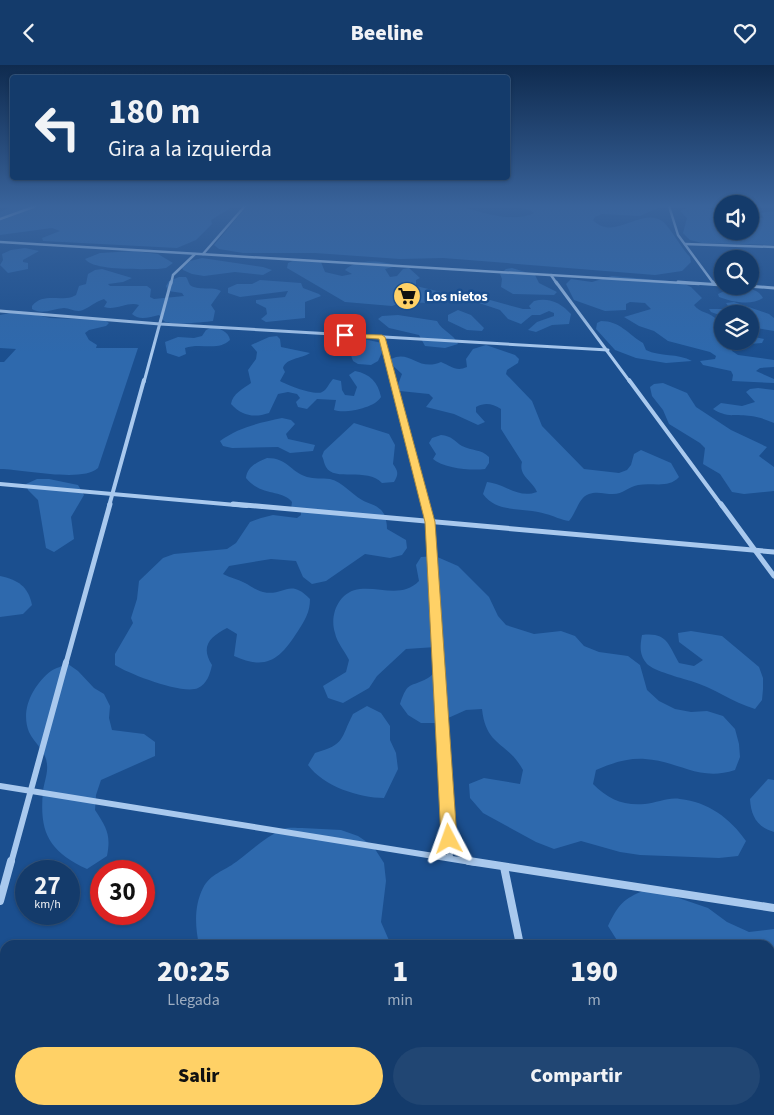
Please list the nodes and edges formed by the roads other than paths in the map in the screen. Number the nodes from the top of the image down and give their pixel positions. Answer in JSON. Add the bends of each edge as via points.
{"nodes":[{"id":1,"x":194,"y":255,"type":"edge"},
{"id":2,"x":220,"y":255,"type":"edge"},
{"id":3,"x":693,"y":255,"type":"edge"},
{"id":4,"x":551,"y":275,"type":"junction"},
{"id":5,"x":714,"y":284,"type":"joint"},
{"id":6,"x":759,"y":287,"type":"edge"},
{"id":7,"x":773,"y":289,"type":"edge"},
{"id":8,"x":0,"y":311,"type":"edge"},
{"id":9,"x":160,"y":324,"type":"junction"},
{"id":10,"x":382,"y":337,"type":"junction"},
{"id":11,"x":608,"y":350,"type":"junction"},
{"id":12,"x":0,"y":484,"type":"edge"},
{"id":13,"x":113,"y":493,"type":"junction"},
{"id":14,"x":430,"y":522,"type":"junction"},
{"id":15,"x":755,"y":550,"type":"junction"},
{"id":16,"x":774,"y":552,"type":"edge"},
{"id":17,"x":774,"y":576,"type":"edge"},
{"id":18,"x":0,"y":787,"type":"edge"},
{"id":19,"x":30,"y":791,"type":"junction"},
{"id":20,"x":450,"y":859,"type":"junction"},
{"id":21,"x":504,"y":867,"type":"junction"},
{"id":22,"x":0,"y":901,"type":"edge"},
{"id":23,"x":774,"y":908,"type":"edge"},
{"id":24,"x":519,"y":940,"type":"edge"}],
"edges":[{"from":1,"to":9,"type":"street","via":[[173,275]]},
{"from":2,"to":4,"type":"street"},
{"from":3,"to":5,"type":"street"},
{"from":4,"to":5,"type":"street"},
{"from":4,"to":11,"type":"street"},
{"from":6,"to":7,"type":"street"},
{"from":8,"to":9,"type":"street"},
{"from":9,"to":10,"type":"street"},
{"from":9,"to":13,"type":"street"},
{"from":10,"to":11,"type":"street"},
{"from":10,"to":14,"type":"street"},
{"from":11,"to":15,"type":"street"},
{"from":12,"to":13,"type":"street"},
{"from":13,"to":14,"type":"street"},
{"from":13,"to":19,"type":"street"},
{"from":14,"to":15,"type":"street"},
{"from":14,"to":20,"type":"street"},
{"from":15,"to":16,"type":"street"},
{"from":15,"to":17,"type":"street"},
{"from":18,"to":19,"type":"street"},
{"from":19,"to":20,"type":"street"},
{"from":19,"to":22,"type":"street"},
{"from":20,"to":21,"type":"street"},
{"from":21,"to":23,"type":"street"},
{"from":21,"to":24,"type":"street"}]}
